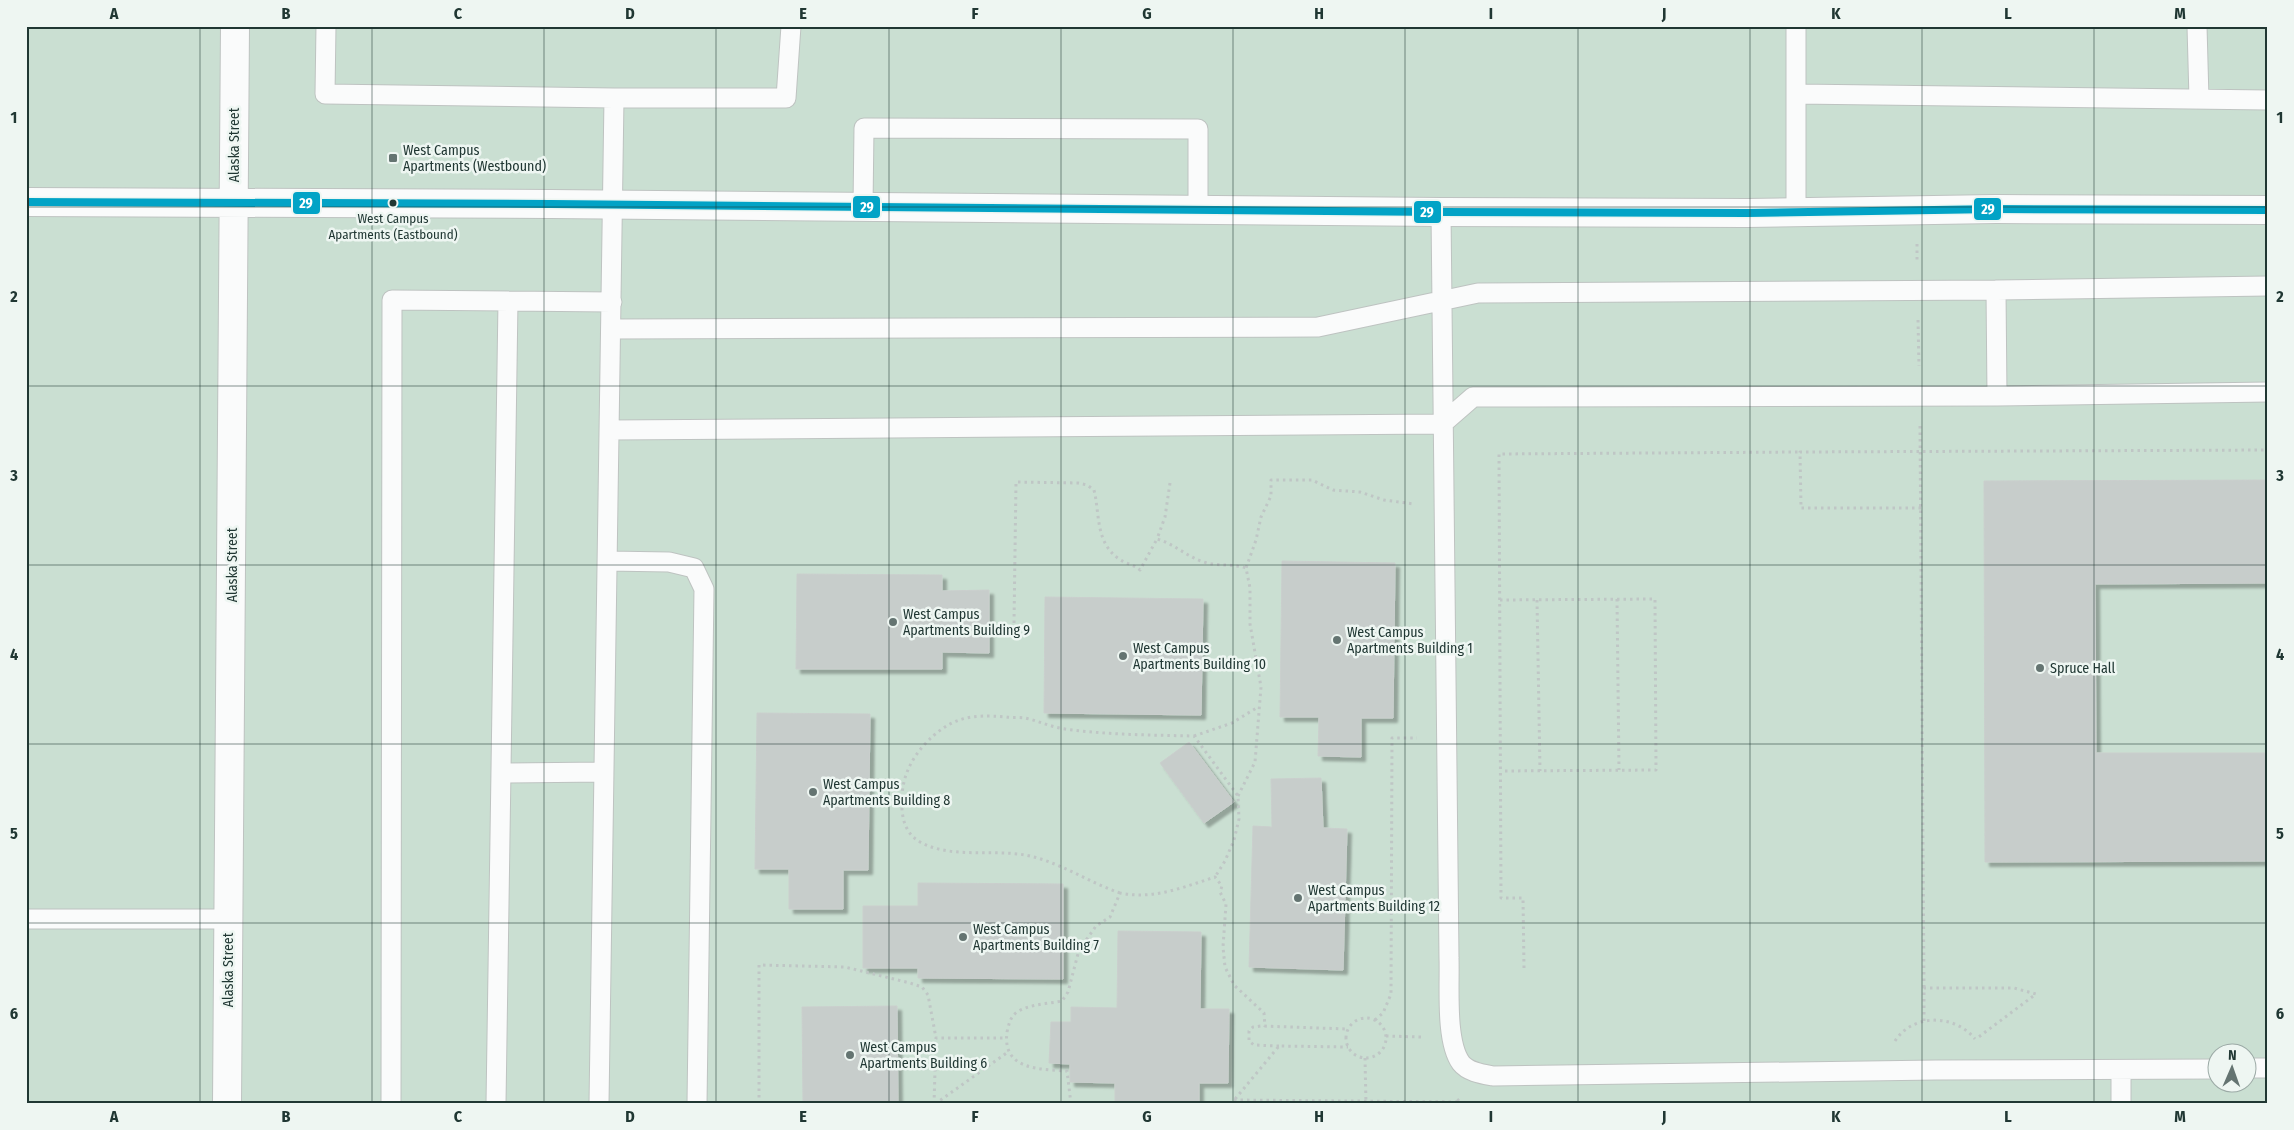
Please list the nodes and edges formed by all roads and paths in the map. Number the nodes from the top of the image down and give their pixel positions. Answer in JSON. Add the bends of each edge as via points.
{"nodes":[{"id":1,"x":235,"y":26,"type":"edge"},
{"id":2,"x":326,"y":26,"type":"edge"},
{"id":3,"x":791,"y":26,"type":"edge"},
{"id":4,"x":1796,"y":26,"type":"edge"},
{"id":5,"x":2197,"y":26,"type":"edge"},
{"id":6,"x":1797,"y":94,"type":"junction"},
{"id":7,"x":614,"y":98,"type":"junction"},
{"id":8,"x":2199,"y":99,"type":"junction"},
{"id":9,"x":2268,"y":100,"type":"edge"},
{"id":10,"x":26,"y":202,"type":"edge"},
{"id":11,"x":234,"y":203,"type":"junction"},
{"id":12,"x":614,"y":205,"type":"junction"},
{"id":13,"x":863,"y":207,"type":"junction"},
{"id":14,"x":1198,"y":210,"type":"junction"},
{"id":15,"x":2268,"y":210,"type":"edge"},
{"id":16,"x":1441,"y":212,"type":"junction"},
{"id":17,"x":1796,"y":212,"type":"junction"},
{"id":18,"x":1916,"y":235,"type":"dead end"},
{"id":19,"x":1917,"y":264,"type":"dead end"},
{"id":20,"x":2268,"y":286,"type":"edge"},
{"id":21,"x":1996,"y":290,"type":"junction"},
{"id":22,"x":508,"y":301,"type":"junction"},
{"id":23,"x":1442,"y":301,"type":"junction"},
{"id":24,"x":612,"y":302,"type":"junction"},
{"id":25,"x":1918,"y":319,"type":"dead end"},
{"id":26,"x":612,"y":329,"type":"junction"},
{"id":27,"x":1920,"y":367,"type":"dead end"},
{"id":28,"x":2268,"y":392,"type":"edge"},
{"id":29,"x":1997,"y":396,"type":"junction"},
{"id":30,"x":1920,"y":423,"type":"dead end"},
{"id":31,"x":1442,"y":424,"type":"junction"},
{"id":32,"x":610,"y":430,"type":"junction"},
{"id":33,"x":2268,"y":450,"type":"edge"},
{"id":34,"x":1800,"y":452,"type":"junction"},
{"id":35,"x":1920,"y":452,"type":"junction"},
{"id":36,"x":1170,"y":483,"type":"dead end"},
{"id":37,"x":1423,"y":505,"type":"dead end"},
{"id":38,"x":1921,"y":508,"type":"junction"},
{"id":39,"x":1157,"y":540,"type":"junction"},
{"id":40,"x":608,"y":561,"type":"junction"},
{"id":41,"x":1246,"y":568,"type":"junction"},
{"id":42,"x":1616,"y":599,"type":"junction"},
{"id":43,"x":1500,"y":600,"type":"junction"},
{"id":44,"x":1537,"y":600,"type":"junction"},
{"id":45,"x":1014,"y":623,"type":"dead end"},
{"id":46,"x":1258,"y":707,"type":"junction"},
{"id":47,"x":1194,"y":736,"type":"junction"},
{"id":48,"x":1421,"y":738,"type":"dead end"},
{"id":49,"x":1619,"y":770,"type":"junction"},
{"id":50,"x":1500,"y":771,"type":"junction"},
{"id":51,"x":1540,"y":771,"type":"junction"},
{"id":52,"x":604,"y":772,"type":"junction"},
{"id":53,"x":501,"y":773,"type":"junction"},
{"id":54,"x":1238,"y":796,"type":"junction"},
{"id":55,"x":1215,"y":877,"type":"junction"},
{"id":56,"x":1120,"y":893,"type":"junction"},
{"id":57,"x":229,"y":919,"type":"junction"},
{"id":58,"x":26,"y":920,"type":"edge"},
{"id":59,"x":1524,"y":968,"type":"dead end"},
{"id":60,"x":1924,"y":988,"type":"junction"},
{"id":61,"x":1375,"y":1020,"type":"junction"},
{"id":62,"x":1924,"y":1020,"type":"junction"},
{"id":63,"x":1266,"y":1026,"type":"junction"},
{"id":64,"x":1348,"y":1029,"type":"junction"},
{"id":65,"x":1386,"y":1036,"type":"junction"},
{"id":66,"x":1426,"y":1037,"type":"dead end"},
{"id":67,"x":936,"y":1038,"type":"junction"},
{"id":68,"x":1006,"y":1038,"type":"junction"},
{"id":69,"x":1976,"y":1040,"type":"junction"},
{"id":70,"x":1893,"y":1045,"type":"dead end"},
{"id":71,"x":1980,"y":1045,"type":"dead end"},
{"id":72,"x":1279,"y":1046,"type":"junction"},
{"id":73,"x":1348,"y":1048,"type":"junction"},
{"id":74,"x":1008,"y":1052,"type":"junction"},
{"id":75,"x":1365,"y":1058,"type":"junction"},
{"id":76,"x":2206,"y":1069,"type":"edge"},
{"id":77,"x":2120,"y":1071,"type":"junction"},
{"id":78,"x":1454,"y":1096,"type":"dead end"},
{"id":79,"x":1234,"y":1100,"type":"junction"},
{"id":80,"x":1366,"y":1102,"type":"edge"},
{"id":81,"x":227,"y":1104,"type":"edge"},
{"id":82,"x":391,"y":1104,"type":"edge"},
{"id":83,"x":496,"y":1104,"type":"edge"},
{"id":84,"x":599,"y":1104,"type":"edge"},
{"id":85,"x":697,"y":1104,"type":"edge"},
{"id":86,"x":759,"y":1104,"type":"edge"},
{"id":87,"x":934,"y":1104,"type":"edge"},
{"id":88,"x":1071,"y":1104,"type":"edge"},
{"id":89,"x":1231,"y":1104,"type":"edge"},
{"id":90,"x":2121,"y":1104,"type":"edge"}],
"edges":[{"from":1,"to":11,"type":"street","name":"Alaska Street"},
{"from":2,"to":7,"type":"lane","via":[[325,94]]},
{"from":3,"to":7,"type":"lane","via":[[786,98]]},
{"from":4,"to":6,"type":"lane"},
{"from":5,"to":8,"type":"lane"},
{"from":6,"to":8,"type":"lane"},
{"from":6,"to":17,"type":"lane"},
{"from":7,"to":12,"type":"lane"},
{"from":8,"to":9,"type":"lane"},
{"from":10,"to":11,"type":"street"},
{"from":11,"to":12,"type":"street"},
{"from":11,"to":57,"type":"street","name":"Alaska Street"},
{"from":12,"to":13,"type":"street"},
{"from":12,"to":24,"type":"lane"},
{"from":13,"to":14,"type":"street"},
{"from":13,"to":14,"type":"lane","via":[[864,128],[1198,128]]},
{"from":14,"to":16,"type":"street"},
{"from":15,"to":17,"type":"street"},
{"from":16,"to":17,"type":"street"},
{"from":16,"to":23,"type":"lane"},
{"from":18,"to":19,"type":"path"},
{"from":20,"to":21,"type":"lane"},
{"from":21,"to":23,"type":"lane","via":[[1478,293]]},
{"from":21,"to":29,"type":"lane"},
{"from":22,"to":24,"type":"lane"},
{"from":22,"to":53,"type":"lane"},
{"from":22,"to":82,"type":"lane","via":[[392,300]]},
{"from":23,"to":26,"type":"lane","via":[[1318,327]]},
{"from":23,"to":31,"type":"lane"},
{"from":24,"to":26,"type":"lane"},
{"from":25,"to":27,"type":"path"},
{"from":26,"to":32,"type":"lane"},
{"from":28,"to":29,"type":"lane"},
{"from":29,"to":31,"type":"lane","via":[[1473,396]]},
{"from":30,"to":35,"type":"path"},
{"from":31,"to":32,"type":"lane"},
{"from":31,"to":77,"type":"lane","via":[[1449,958],[1454,1047],[1462,1064],[1474,1072],[1493,1076]]},
{"from":32,"to":40,"type":"lane"},
{"from":33,"to":35,"type":"path"},
{"from":34,"to":35,"type":"path"},
{"from":34,"to":38,"type":"path","via":[[1801,508]]},
{"from":34,"to":43,"type":"path","via":[[1499,454]]},
{"from":35,"to":38,"type":"path"},
{"from":36,"to":39,"type":"path","via":[[1165,517]]},
{"from":37,"to":41,"type":"path","via":[[1333,490],[1312,480],[1270,480],[1270,496]]},
{"from":38,"to":60,"type":"path"},
{"from":39,"to":41,"type":"path","via":[[1207,563]]},
{"from":39,"to":45,"type":"path","via":[[1140,570],[1119,559],[1104,542],[1094,490],[1087,485],[1016,482]]},
{"from":40,"to":52,"type":"lane"},
{"from":40,"to":85,"type":"lane","via":[[669,562],[694,568],[704,589]]},
{"from":41,"to":46,"type":"path","via":[[1250,588],[1250,624],[1260,687]]},
{"from":42,"to":44,"type":"path"},
{"from":42,"to":49,"type":"path"},
{"from":42,"to":49,"type":"path","via":[[1654,599],[1656,770]]},
{"from":43,"to":44,"type":"path"},
{"from":43,"to":50,"type":"path"},
{"from":44,"to":51,"type":"path"},
{"from":46,"to":47,"type":"path","via":[[1232,723]]},
{"from":46,"to":54,"type":"path","via":[[1255,762]]},
{"from":47,"to":54,"type":"path"},
{"from":47,"to":56,"type":"path","via":[[1065,729],[1023,718],[978,715],[964,718],[931,738],[906,771],[902,787],[902,818],[906,830],[920,842],[959,852],[1026,855]]},
{"from":48,"to":61,"type":"path","via":[[1392,738],[1391,994],[1383,1013]]},
{"from":49,"to":51,"type":"path"},
{"from":50,"to":51,"type":"path"},
{"from":50,"to":59,"type":"path","via":[[1501,898],[1524,898]]},
{"from":52,"to":53,"type":"lane"},
{"from":52,"to":84,"type":"lane"},
{"from":53,"to":83,"type":"lane"},
{"from":54,"to":55,"type":"path","via":[[1239,819],[1234,840]]},
{"from":55,"to":56,"type":"path","via":[[1162,893]]},
{"from":55,"to":63,"type":"path","via":[[1222,886],[1220,892],[1226,904],[1224,967],[1234,985],[1264,1013]]},
{"from":56,"to":68,"type":"path","via":[[1110,917],[1096,926],[1079,950],[1068,992],[1062,1001],[1018,1012],[1009,1023]]},
{"from":57,"to":58,"type":"lane"},
{"from":57,"to":81,"type":"street","name":"Alaska Street"},
{"from":60,"to":62,"type":"path"},
{"from":60,"to":69,"type":"path","via":[[2014,988],[2036,994]]},
{"from":61,"to":64,"type":"path","via":[[1363,1018]]},
{"from":61,"to":65,"type":"path"},
{"from":62,"to":69,"type":"path","via":[[1941,1019],[1956,1024]]},
{"from":62,"to":70,"type":"path","via":[[1909,1027]]},
{"from":63,"to":64,"type":"path"},
{"from":63,"to":72,"type":"path","via":[[1253,1027],[1248,1031],[1249,1042]]},
{"from":64,"to":73,"type":"path"},
{"from":65,"to":66,"type":"path"},
{"from":65,"to":75,"type":"path","via":[[1383,1049]]},
{"from":67,"to":68,"type":"path"},
{"from":67,"to":86,"type":"path","via":[[928,995],[910,982],[845,967],[759,965]]},
{"from":67,"to":87,"type":"path"},
{"from":68,"to":74,"type":"path"},
{"from":69,"to":71,"type":"path"},
{"from":72,"to":73,"type":"path"},
{"from":72,"to":79,"type":"path"},
{"from":73,"to":75,"type":"path"},
{"from":74,"to":87,"type":"path"},
{"from":74,"to":88,"type":"path","via":[[1021,1064],[1067,1071]]},
{"from":75,"to":80,"type":"path"},
{"from":76,"to":77,"type":"lane"},
{"from":77,"to":90,"type":"lane"},
{"from":78,"to":80,"type":"path","via":[[1460,1102]]},
{"from":79,"to":80,"type":"path"},
{"from":79,"to":89,"type":"path"}]}
